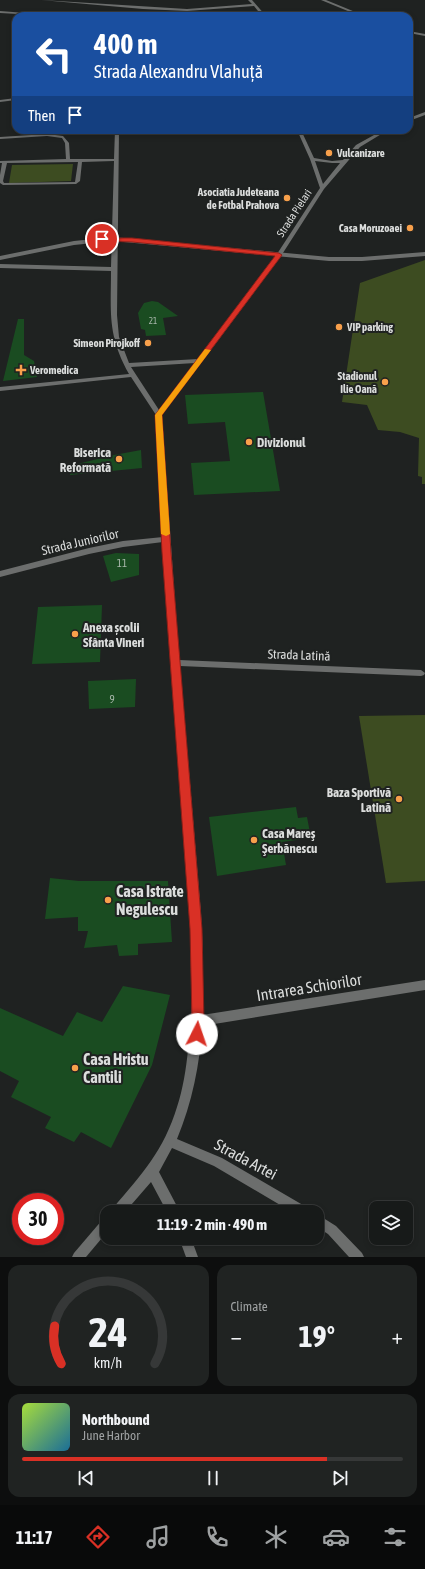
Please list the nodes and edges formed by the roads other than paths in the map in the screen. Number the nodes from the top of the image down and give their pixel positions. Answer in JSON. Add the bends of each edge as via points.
{"nodes":[{"id":1,"x":43,"y":0,"type":"edge"},
{"id":2,"x":250,"y":0,"type":"edge"},
{"id":3,"x":324,"y":0,"type":"edge"},
{"id":4,"x":255,"y":6,"type":"junction"},
{"id":5,"x":0,"y":12,"type":"edge"},
{"id":6,"x":260,"y":12,"type":"edge"},
{"id":7,"x":353,"y":12,"type":"edge"},
{"id":8,"x":12,"y":13,"type":"edge"},
{"id":9,"x":413,"y":33,"type":"edge"},
{"id":10,"x":425,"y":35,"type":"edge"},
{"id":11,"x":12,"y":100,"type":"edge"},
{"id":12,"x":0,"y":101,"type":"edge"},
{"id":13,"x":425,"y":114,"type":"edge"},
{"id":14,"x":413,"y":118,"type":"edge"},
{"id":15,"x":117,"y":134,"type":"edge"},
{"id":16,"x":301,"y":134,"type":"edge"},
{"id":17,"x":379,"y":134,"type":"edge"},
{"id":18,"x":0,"y":138,"type":"edge"},
{"id":19,"x":312,"y":159,"type":"junction"},
{"id":20,"x":117,"y":160,"type":"junction"},
{"id":21,"x":68,"y":161,"type":"junction"},
{"id":22,"x":80,"y":161,"type":"junction"},
{"id":23,"x":344,"y":161,"type":"junction"},
{"id":24,"x":2,"y":162,"type":"edge"},
{"id":25,"x":322,"y":188,"type":"junction"},
{"id":26,"x":113,"y":238,"type":"junction"},
{"id":27,"x":425,"y":254,"type":"edge"},
{"id":28,"x":279,"y":255,"type":"junction"},
{"id":29,"x":0,"y":258,"type":"edge"},
{"id":30,"x":0,"y":266,"type":"edge"},
{"id":31,"x":114,"y":269,"type":"junction"},
{"id":32,"x":199,"y":361,"type":"junction"},
{"id":33,"x":128,"y":365,"type":"junction"},
{"id":34,"x":133,"y":375,"type":"junction"},
{"id":35,"x":0,"y":390,"type":"edge"},
{"id":36,"x":159,"y":415,"type":"junction"},
{"id":37,"x":166,"y":539,"type":"junction"},
{"id":38,"x":0,"y":574,"type":"edge"},
{"id":39,"x":176,"y":663,"type":"junction"},
{"id":40,"x":421,"y":673,"type":"dead end"},
{"id":41,"x":425,"y":985,"type":"edge"},
{"id":42,"x":198,"y":1021,"type":"junction"},
{"id":43,"x":170,"y":1141,"type":"junction"},
{"id":44,"x":152,"y":1170,"type":"junction"},
{"id":45,"x":123,"y":1205,"type":"edge"},
{"id":46,"x":170,"y":1205,"type":"edge"},
{"id":47,"x":292,"y":1205,"type":"edge"},
{"id":48,"x":324,"y":1225,"type":"edge"},
{"id":49,"x":100,"y":1231,"type":"edge"},
{"id":50,"x":188,"y":1245,"type":"edge"},
{"id":51,"x":78,"y":1257,"type":"edge"},
{"id":52,"x":192,"y":1257,"type":"edge"},
{"id":53,"x":358,"y":1257,"type":"edge"}],
"edges":[{"from":1,"to":4,"type":"street","via":[[180,10]]},
{"from":2,"to":4,"type":"street"},
{"from":3,"to":7,"type":"street"},
{"from":4,"to":6,"type":"street"},
{"from":5,"to":8,"type":"street"},
{"from":9,"to":10,"type":"street"},
{"from":11,"to":12,"type":"street"},
{"from":13,"to":14,"type":"street"},
{"from":15,"to":20,"type":"street"},
{"from":16,"to":19,"type":"street","name":"Strada Pielari"},
{"from":17,"to":23,"type":"street","via":[[358,146]]},
{"from":18,"to":21,"type":"street","via":[[47,135],[63,137],[67,143]]},
{"from":19,"to":23,"type":"street"},
{"from":19,"to":25,"type":"street","name":"Strada Pielari"},
{"from":20,"to":22,"type":"street"},
{"from":20,"to":26,"type":"street"},
{"from":21,"to":22,"type":"street"},
{"from":21,"to":24,"type":"street"},
{"from":22,"to":24,"type":"street","via":[[78,180],[69,184],[3,184]]},
{"from":23,"to":25,"type":"street"},
{"from":25,"to":28,"type":"street","name":"Strada Pielari"},
{"from":26,"to":28,"type":"street"},
{"from":26,"to":29,"type":"street","via":[[74,242]]},
{"from":26,"to":31,"type":"street"},
{"from":27,"to":28,"type":"street","via":[[347,260]]},
{"from":28,"to":32,"type":"street","name":"Strada Pielari"},
{"from":30,"to":31,"type":"street"},
{"from":31,"to":33,"type":"street","via":[[116,335]]},
{"from":32,"to":33,"type":"street"},
{"from":32,"to":36,"type":"street","name":"Strada Pielari"},
{"from":33,"to":34,"type":"street"},
{"from":34,"to":35,"type":"street"},
{"from":34,"to":36,"type":"street"},
{"from":36,"to":37,"type":"street"},
{"from":37,"to":38,"type":"street","name":"Strada Juniorilor","via":[[89,551]]},
{"from":37,"to":39,"type":"street"},
{"from":39,"to":40,"type":"street","name":"Strada Latină"},
{"from":39,"to":42,"type":"street","via":[[196,929]]},
{"from":41,"to":42,"type":"street","name":"Intrarea Schiorilor"},
{"from":42,"to":43,"type":"street","via":[[193,1066],[183,1107]]},
{"from":43,"to":44,"type":"street"},
{"from":43,"to":47,"type":"street","name":"Strada Artei","via":[[218,1162]]},
{"from":44,"to":45,"type":"street"},
{"from":44,"to":46,"type":"street"},
{"from":48,"to":53,"type":"street"},
{"from":49,"to":51,"type":"street"},
{"from":50,"to":52,"type":"street"}]}
